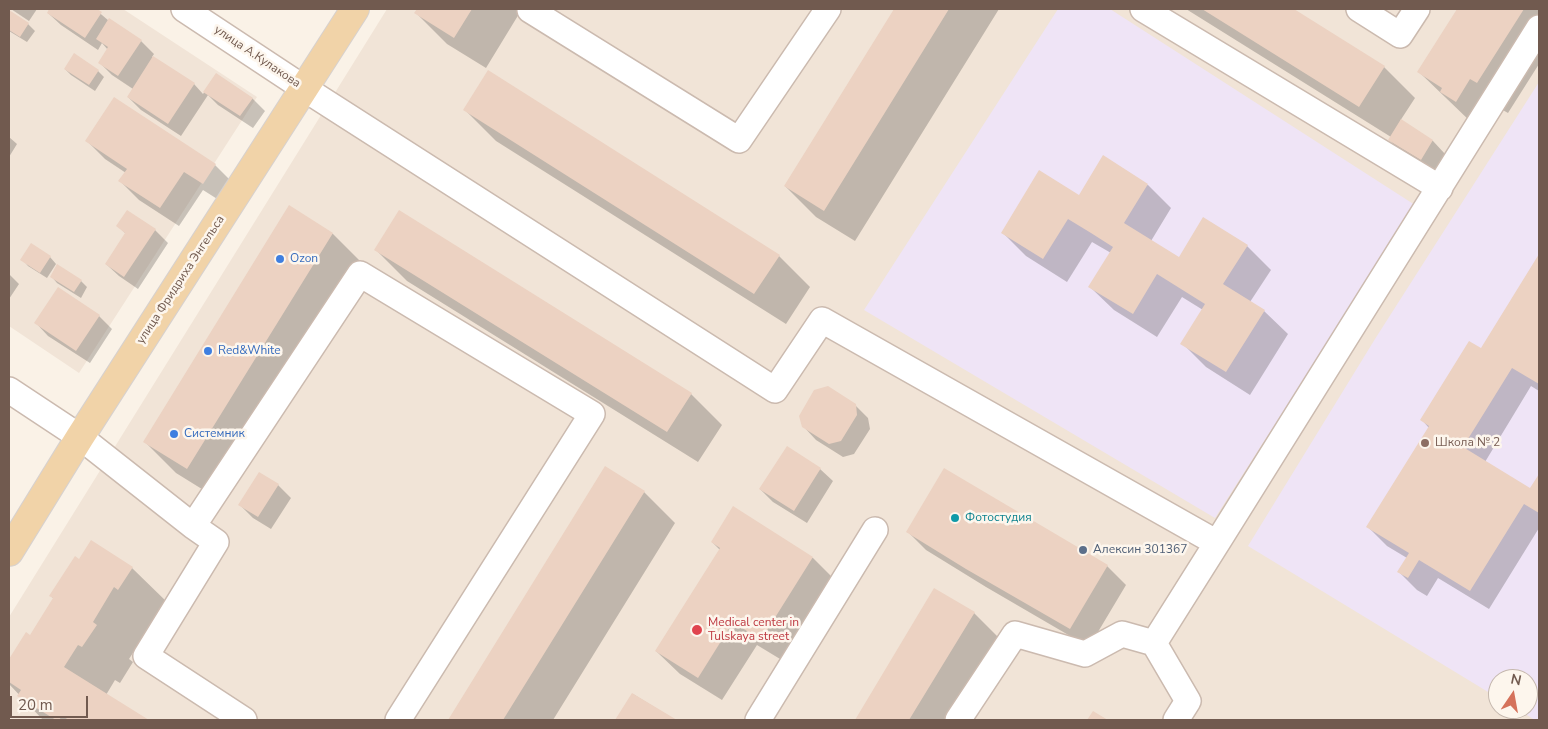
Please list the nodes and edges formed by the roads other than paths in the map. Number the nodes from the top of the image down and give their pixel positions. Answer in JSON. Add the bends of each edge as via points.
{"nodes":[{"id":1,"x":184,"y":9,"type":"edge"},
{"id":2,"x":355,"y":9,"type":"edge"},
{"id":3,"x":531,"y":9,"type":"edge"},
{"id":4,"x":828,"y":9,"type":"edge"},
{"id":5,"x":1143,"y":9,"type":"edge"},
{"id":6,"x":1359,"y":9,"type":"edge"},
{"id":7,"x":1417,"y":9,"type":"edge"},
{"id":8,"x":1539,"y":28,"type":"edge"},
{"id":9,"x":304,"y":89,"type":"junction"},
{"id":10,"x":1440,"y":188,"type":"junction"},
{"id":11,"x":9,"y":390,"type":"edge"},
{"id":12,"x":80,"y":437,"type":"junction"},
{"id":13,"x":193,"y":526,"type":"junction"},
{"id":14,"x":875,"y":530,"type":"dead end"},
{"id":15,"x":1218,"y":543,"type":"junction"},
{"id":16,"x":9,"y":552,"type":"edge"},
{"id":17,"x":1154,"y":643,"type":"junction"},
{"id":18,"x":244,"y":720,"type":"edge"},
{"id":19,"x":398,"y":720,"type":"edge"},
{"id":20,"x":758,"y":720,"type":"edge"},
{"id":21,"x":958,"y":720,"type":"edge"},
{"id":22,"x":1176,"y":720,"type":"edge"}],
"edges":[{"from":1,"to":9,"type":"street","name":"улица А.Кулакова"},
{"from":2,"to":9,"type":"main road","name":"улица Фридриха Энгельса"},
{"from":3,"to":4,"type":"street","via":[[739,140]]},
{"from":5,"to":10,"type":"street"},
{"from":6,"to":7,"type":"street","via":[[1400,35]]},
{"from":8,"to":10,"type":"street"},
{"from":9,"to":12,"type":"main road","name":"улица Фридриха Энгельса"},
{"from":9,"to":15,"type":"street","name":"улица А.Кулакова","via":[[775,390],[822,320]]},
{"from":10,"to":15,"type":"street"},
{"from":11,"to":12,"type":"street"},
{"from":12,"to":13,"type":"street"},
{"from":12,"to":16,"type":"main road","name":"улица Фридриха Энгельса"},
{"from":13,"to":18,"type":"street","via":[[216,542],[146,656]]},
{"from":13,"to":19,"type":"street","via":[[360,274],[592,414]]},
{"from":14,"to":20,"type":"street"},
{"from":15,"to":17,"type":"street"},
{"from":17,"to":21,"type":"street","via":[[1122,634],[1085,654],[1015,634]]},
{"from":17,"to":22,"type":"street","via":[[1188,700]]}]}
